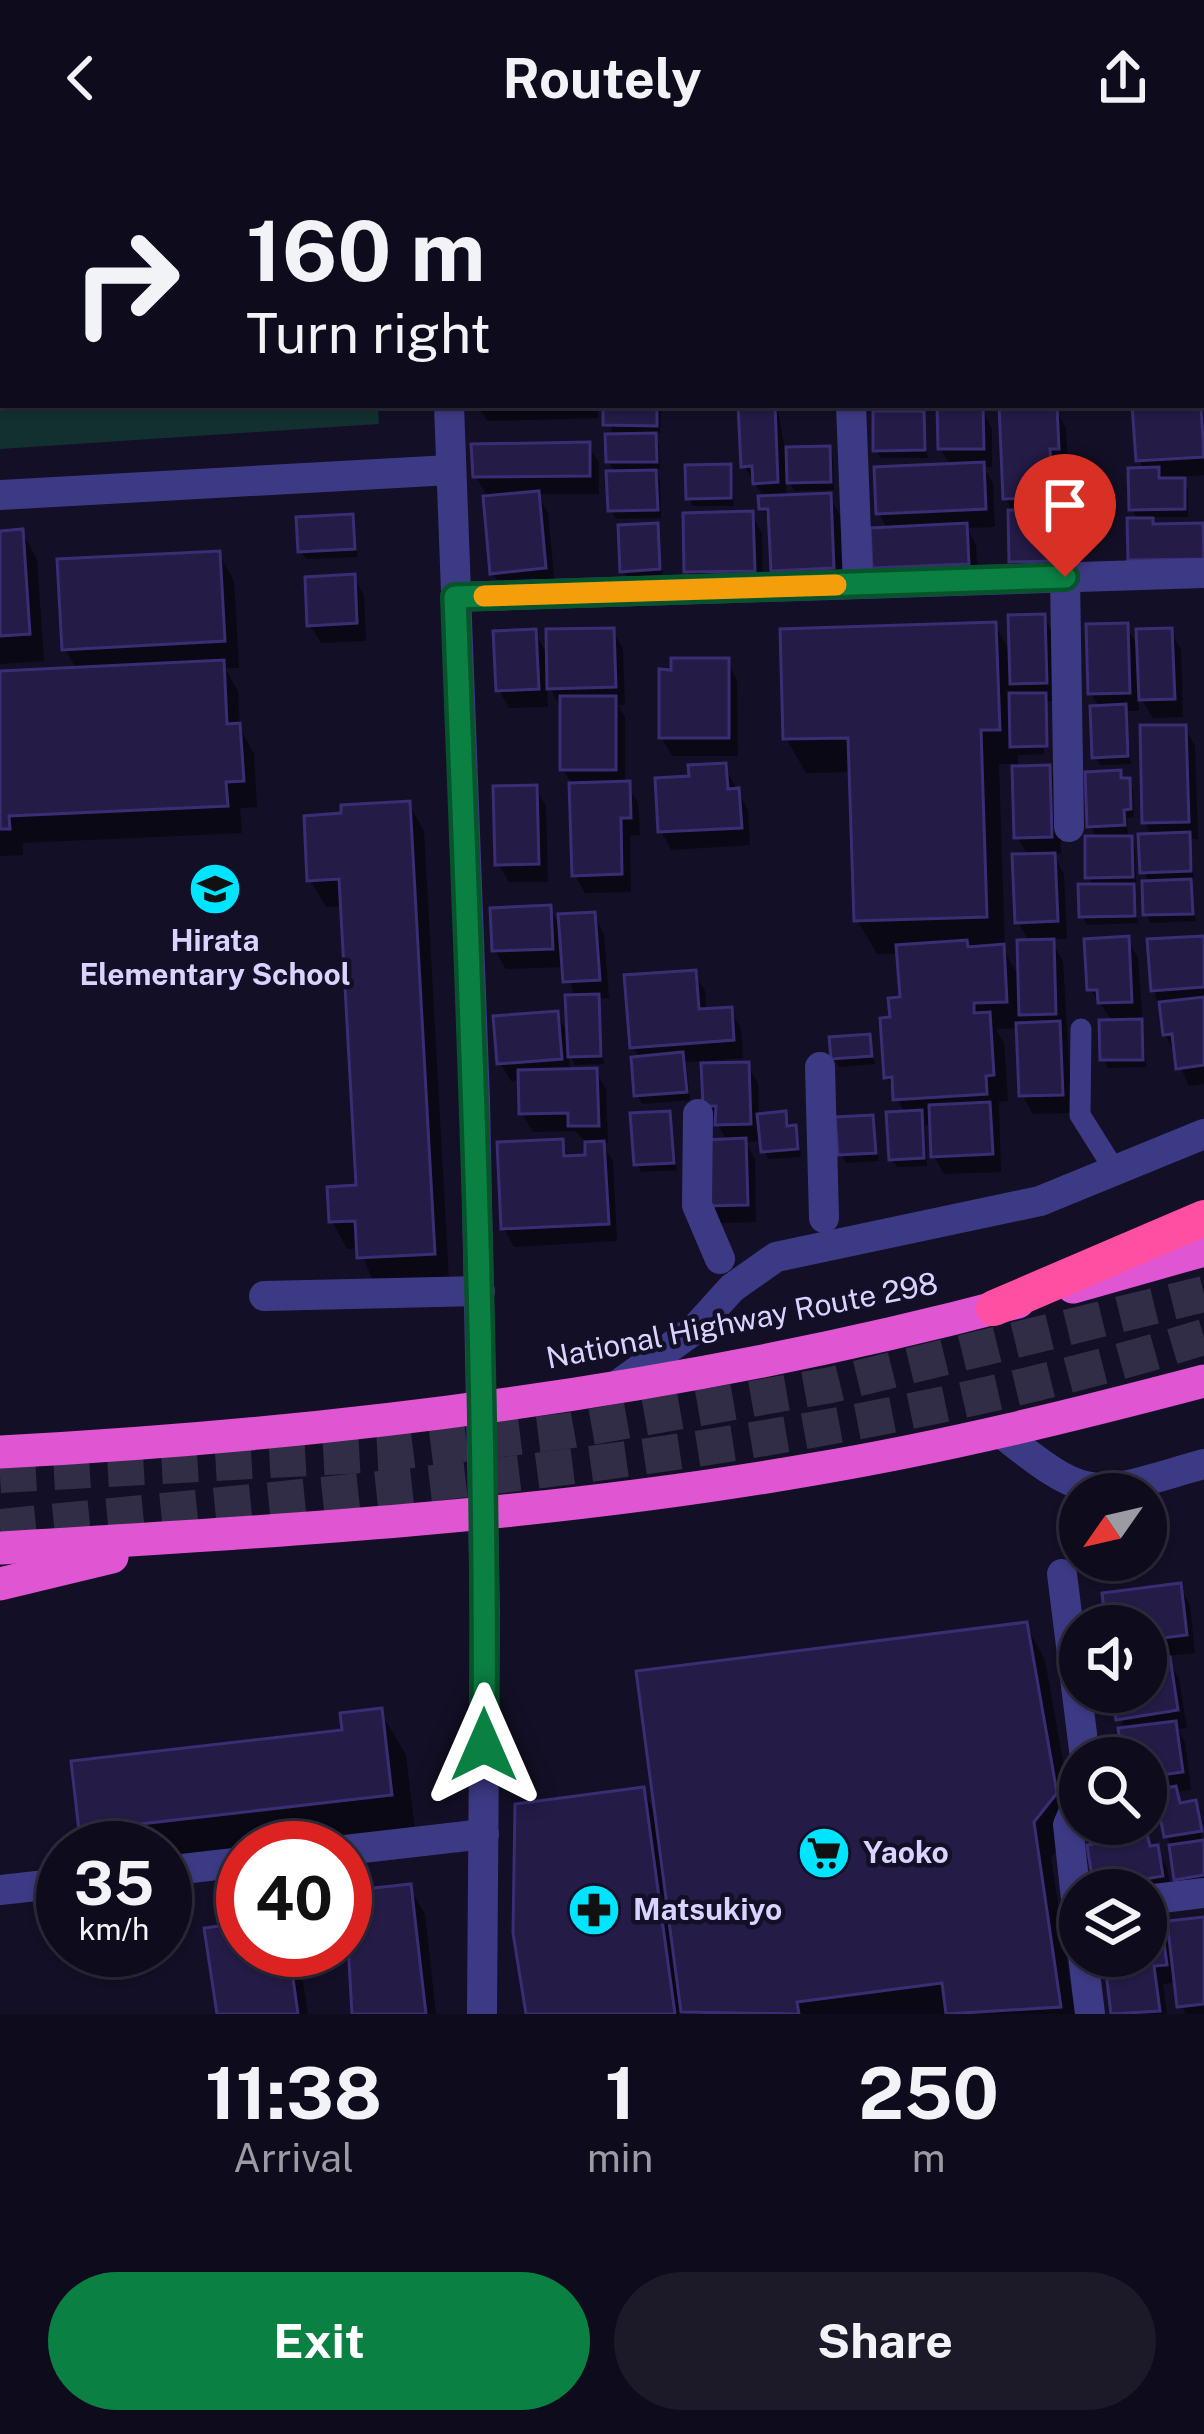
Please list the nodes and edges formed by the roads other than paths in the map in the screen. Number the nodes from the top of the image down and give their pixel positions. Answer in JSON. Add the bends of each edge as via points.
{"nodes":[{"id":1,"x":449,"y":408,"type":"edge"},
{"id":2,"x":851,"y":408,"type":"edge"},
{"id":3,"x":450,"y":470,"type":"junction"},
{"id":4,"x":0,"y":495,"type":"edge"},
{"id":5,"x":1204,"y":573,"type":"edge"},
{"id":6,"x":1065,"y":577,"type":"junction"},
{"id":7,"x":858,"y":584,"type":"junction"},
{"id":8,"x":455,"y":597,"type":"junction"},
{"id":9,"x":1069,"y":827,"type":"dead end"},
{"id":10,"x":1081,"y":1029,"type":"dead end"},
{"id":11,"x":820,"y":1067,"type":"dead end"},
{"id":12,"x":698,"y":1114,"type":"dead end"},
{"id":13,"x":1204,"y":1133,"type":"edge"},
{"id":14,"x":1118,"y":1174,"type":"junction"},
{"id":15,"x":824,"y":1218,"type":"dead end"},
{"id":16,"x":1204,"y":1218,"type":"edge"},
{"id":17,"x":1204,"y":1250,"type":"edge"},
{"id":18,"x":719,"y":1259,"type":"dead end"},
{"id":19,"x":480,"y":1291,"type":"junction"},
{"id":20,"x":264,"y":1296,"type":"dead end"},
{"id":21,"x":994,"y":1308,"type":"junction"},
{"id":22,"x":1204,"y":1381,"type":"edge"},
{"id":23,"x":619,"y":1384,"type":"junction"},
{"id":24,"x":482,"y":1405,"type":"junction"},
{"id":25,"x":1000,"y":1432,"type":"junction"},
{"id":26,"x":0,"y":1435,"type":"edge"},
{"id":27,"x":163,"y":1443,"type":"junction"},
{"id":28,"x":0,"y":1451,"type":"edge"},
{"id":29,"x":1204,"y":1464,"type":"edge"},
{"id":30,"x":483,"y":1513,"type":"junction"},
{"id":31,"x":195,"y":1537,"type":"junction"},
{"id":32,"x":0,"y":1548,"type":"edge"},
{"id":33,"x":1063,"y":1581,"type":"edge"},
{"id":34,"x":0,"y":1585,"type":"edge"},
{"id":35,"x":1082,"y":1737,"type":"edge"},
{"id":36,"x":484,"y":1834,"type":"junction"},
{"id":37,"x":372,"y":1847,"type":"edge"},
{"id":38,"x":36,"y":1886,"type":"edge"},
{"id":39,"x":0,"y":1891,"type":"edge"},
{"id":40,"x":1204,"y":1893,"type":"edge"},
{"id":41,"x":1167,"y":1897,"type":"edge"},
{"id":42,"x":1086,"y":1977,"type":"edge"},
{"id":43,"x":482,"y":2014,"type":"edge"},
{"id":44,"x":1090,"y":2014,"type":"edge"}],
"edges":[{"from":1,"to":3,"type":"street"},
{"from":2,"to":7,"type":"street"},
{"from":3,"to":4,"type":"street"},
{"from":3,"to":8,"type":"street"},
{"from":5,"to":6,"type":"street"},
{"from":6,"to":7,"type":"street"},
{"from":6,"to":9,"type":"street"},
{"from":7,"to":8,"type":"street"},
{"from":8,"to":19,"type":"street"},
{"from":10,"to":14,"type":"lane","via":[[1080,1115]]},
{"from":11,"to":15,"type":"street"},
{"from":12,"to":18,"type":"street","via":[[697,1205]]},
{"from":13,"to":14,"type":"street"},
{"from":14,"to":23,"type":"street","via":[[1004,1211],[776,1257]]},
{"from":16,"to":21,"type":"highway"},
{"from":17,"to":21,"type":"highway","name":"National Highway Route 298"},
{"from":19,"to":20,"type":"street"},
{"from":19,"to":24,"type":"street"},
{"from":21,"to":23,"type":"highway","name":"National Highway Route 298"},
{"from":22,"to":25,"type":"highway"},
{"from":23,"to":24,"type":"highway","name":"National Highway Route 298"},
{"from":24,"to":27,"type":"highway","name":"National Highway Route 298"},
{"from":24,"to":30,"type":"street"},
{"from":25,"to":29,"type":"street","via":[[1056,1477],[1086,1489]]},
{"from":25,"to":30,"type":"highway","via":[[736,1482]]},
{"from":26,"to":27,"type":"highway"},
{"from":27,"to":28,"type":"highway","name":"National Highway Route 298"},
{"from":30,"to":31,"type":"highway"},
{"from":30,"to":36,"type":"street"},
{"from":31,"to":32,"type":"highway"},
{"from":31,"to":34,"type":"highway"},
{"from":33,"to":35,"type":"street"},
{"from":36,"to":37,"type":"street"},
{"from":36,"to":43,"type":"street"},
{"from":38,"to":39,"type":"street"},
{"from":40,"to":41,"type":"street"},
{"from":42,"to":44,"type":"street"}]}
